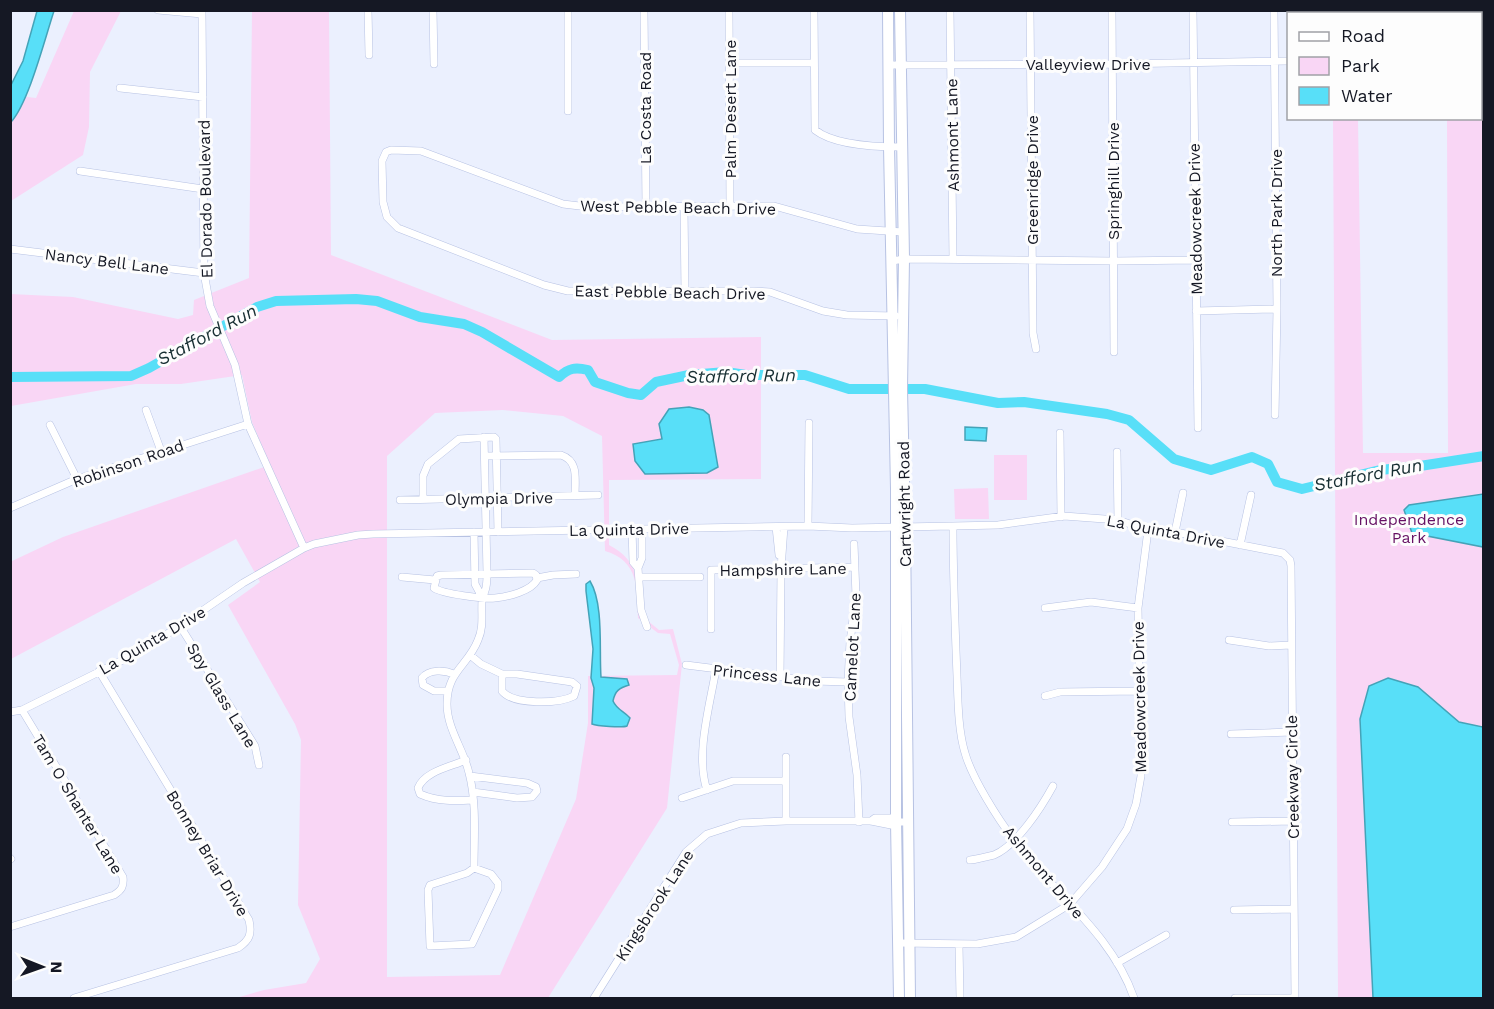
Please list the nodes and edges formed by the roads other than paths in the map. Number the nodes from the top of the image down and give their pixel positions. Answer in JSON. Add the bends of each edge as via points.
{"nodes":[{"id":1,"x":158,"y":10,"type":"edge"},
{"id":2,"x":368,"y":10,"type":"edge"},
{"id":3,"x":433,"y":10,"type":"edge"},
{"id":4,"x":568,"y":10,"type":"edge"},
{"id":5,"x":644,"y":10,"type":"edge"},
{"id":6,"x":729,"y":10,"type":"edge"},
{"id":7,"x":814,"y":10,"type":"edge"},
{"id":8,"x":888,"y":10,"type":"edge"},
{"id":9,"x":900,"y":10,"type":"edge"},
{"id":10,"x":950,"y":10,"type":"edge"},
{"id":11,"x":1030,"y":10,"type":"edge"},
{"id":12,"x":1112,"y":10,"type":"edge"},
{"id":13,"x":1193,"y":10,"type":"edge"},
{"id":14,"x":1274,"y":10,"type":"edge"},
{"id":15,"x":202,"y":12,"type":"edge"},
{"id":16,"x":369,"y":55,"type":"dead end"},
{"id":17,"x":1275,"y":61,"type":"junction"},
{"id":18,"x":1287,"y":61,"type":"edge"},
{"id":19,"x":1194,"y":62,"type":"junction"},
{"id":20,"x":729,"y":63,"type":"junction"},
{"id":21,"x":814,"y":63,"type":"junction"},
{"id":22,"x":434,"y":64,"type":"dead end"},
{"id":23,"x":951,"y":64,"type":"junction"},
{"id":24,"x":1031,"y":64,"type":"junction"},
{"id":25,"x":1113,"y":64,"type":"junction"},
{"id":26,"x":888,"y":65,"type":"junction"},
{"id":27,"x":901,"y":65,"type":"junction"},
{"id":28,"x":120,"y":88,"type":"dead end"},
{"id":29,"x":203,"y":98,"type":"junction"},
{"id":30,"x":568,"y":111,"type":"dead end"},
{"id":31,"x":889,"y":147,"type":"junction"},
{"id":32,"x":902,"y":147,"type":"junction"},
{"id":33,"x":80,"y":171,"type":"dead end"},
{"id":34,"x":203,"y":189,"type":"junction"},
{"id":35,"x":646,"y":206,"type":"junction"},
{"id":36,"x":684,"y":207,"type":"junction"},
{"id":37,"x":730,"y":207,"type":"junction"},
{"id":38,"x":385,"y":210,"type":"joint"},
{"id":39,"x":903,"y":232,"type":"junction"},
{"id":40,"x":891,"y":233,"type":"junction"},
{"id":41,"x":10,"y":249,"type":"edge"},
{"id":42,"x":904,"y":259,"type":"junction"},
{"id":43,"x":953,"y":259,"type":"junction"},
{"id":44,"x":1032,"y":260,"type":"junction"},
{"id":45,"x":1196,"y":260,"type":"junction"},
{"id":46,"x":891,"y":261,"type":"junction"},
{"id":47,"x":1114,"y":261,"type":"junction"},
{"id":48,"x":204,"y":273,"type":"junction"},
{"id":49,"x":684,"y":292,"type":"junction"},
{"id":50,"x":1277,"y":309,"type":"junction"},
{"id":51,"x":1196,"y":310,"type":"junction"},
{"id":52,"x":897,"y":316,"type":"junction"},
{"id":53,"x":1036,"y":349,"type":"dead end"},
{"id":54,"x":1114,"y":352,"type":"dead end"},
{"id":55,"x":146,"y":410,"type":"dead end"},
{"id":56,"x":1275,"y":415,"type":"dead end"},
{"id":57,"x":809,"y":423,"type":"dead end"},
{"id":58,"x":248,"y":424,"type":"junction"},
{"id":59,"x":50,"y":425,"type":"dead end"},
{"id":60,"x":1198,"y":428,"type":"dead end"},
{"id":61,"x":1060,"y":433,"type":"dead end"},
{"id":62,"x":484,"y":437,"type":"junction"},
{"id":63,"x":161,"y":451,"type":"junction"},
{"id":64,"x":1118,"y":452,"type":"dead end"},
{"id":65,"x":485,"y":456,"type":"junction"},
{"id":66,"x":497,"y":456,"type":"junction"},
{"id":67,"x":77,"y":479,"type":"junction"},
{"id":68,"x":1183,"y":493,"type":"dead end"},
{"id":69,"x":598,"y":495,"type":"dead end"},
{"id":70,"x":1251,"y":495,"type":"dead end"},
{"id":71,"x":575,"y":496,"type":"junction"},
{"id":72,"x":486,"y":498,"type":"junction"},
{"id":73,"x":497,"y":498,"type":"junction"},
{"id":74,"x":423,"y":499,"type":"junction"},
{"id":75,"x":400,"y":500,"type":"dead end"},
{"id":76,"x":10,"y":508,"type":"edge"},
{"id":77,"x":1061,"y":517,"type":"junction"},
{"id":78,"x":1118,"y":520,"type":"junction"},
{"id":79,"x":808,"y":526,"type":"junction"},
{"id":80,"x":900,"y":526,"type":"junction"},
{"id":81,"x":953,"y":526,"type":"junction"},
{"id":82,"x":776,"y":527,"type":"junction"},
{"id":83,"x":784,"y":527,"type":"junction"},
{"id":84,"x":632,"y":529,"type":"junction"},
{"id":85,"x":642,"y":529,"type":"junction"},
{"id":86,"x":1148,"y":530,"type":"junction"},
{"id":87,"x":474,"y":532,"type":"junction"},
{"id":88,"x":486,"y":532,"type":"junction"},
{"id":89,"x":498,"y":532,"type":"junction"},
{"id":90,"x":1175,"y":532,"type":"junction"},
{"id":91,"x":854,"y":544,"type":"dead end"},
{"id":92,"x":1240,"y":545,"type":"junction"},
{"id":93,"x":304,"y":548,"type":"junction"},
{"id":94,"x":1287,"y":556,"type":"joint"},
{"id":95,"x":855,"y":567,"type":"junction"},
{"id":96,"x":638,"y":568,"type":"junction"},
{"id":97,"x":780,"y":569,"type":"junction"},
{"id":98,"x":487,"y":573,"type":"junction"},
{"id":99,"x":474,"y":574,"type":"junction"},
{"id":100,"x":576,"y":574,"type":"dead end"},
{"id":101,"x":402,"y":577,"type":"dead end"},
{"id":102,"x":639,"y":577,"type":"junction"},
{"id":103,"x":700,"y":577,"type":"dead end"},
{"id":104,"x":537,"y":579,"type":"junction"},
{"id":105,"x":435,"y":580,"type":"junction"},
{"id":106,"x":482,"y":597,"type":"junction"},
{"id":107,"x":1045,"y":608,"type":"dead end"},
{"id":108,"x":1138,"y":608,"type":"junction"},
{"id":109,"x":180,"y":626,"type":"junction"},
{"id":110,"x":647,"y":627,"type":"dead end"},
{"id":111,"x":711,"y":629,"type":"dead end"},
{"id":112,"x":1228,"y":640,"type":"dead end"},
{"id":113,"x":1291,"y":645,"type":"junction"},
{"id":114,"x":470,"y":655,"type":"junction"},
{"id":115,"x":686,"y":665,"type":"dead end"},
{"id":116,"x":716,"y":669,"type":"junction"},
{"id":117,"x":99,"y":671,"type":"junction"},
{"id":118,"x":454,"y":674,"type":"junction"},
{"id":119,"x":502,"y":674,"type":"junction"},
{"id":120,"x":780,"y":677,"type":"junction"},
{"id":121,"x":848,"y":682,"type":"junction"},
{"id":122,"x":1139,"y":691,"type":"junction"},
{"id":123,"x":448,"y":692,"type":"junction"},
{"id":124,"x":1045,"y":696,"type":"dead end"},
{"id":125,"x":22,"y":710,"type":"junction"},
{"id":126,"x":10,"y":712,"type":"edge"},
{"id":127,"x":1292,"y":732,"type":"junction"},
{"id":128,"x":1231,"y":734,"type":"dead end"},
{"id":129,"x":786,"y":757,"type":"dead end"},
{"id":130,"x":466,"y":760,"type":"junction"},
{"id":131,"x":259,"y":765,"type":"dead end"},
{"id":132,"x":470,"y":776,"type":"junction"},
{"id":133,"x":786,"y":781,"type":"junction"},
{"id":134,"x":1053,"y":786,"type":"dead end"},
{"id":135,"x":707,"y":790,"type":"junction"},
{"id":136,"x":473,"y":796,"type":"junction"},
{"id":137,"x":682,"y":798,"type":"dead end"},
{"id":138,"x":786,"y":821,"type":"junction"},
{"id":139,"x":1293,"y":821,"type":"junction"},
{"id":140,"x":859,"y":822,"type":"junction"},
{"id":141,"x":901,"y":822,"type":"junction"},
{"id":142,"x":1232,"y":822,"type":"dead end"},
{"id":143,"x":1014,"y":840,"type":"junction"},
{"id":144,"x":970,"y":861,"type":"dead end"},
{"id":145,"x":474,"y":868,"type":"junction"},
{"id":146,"x":1070,"y":904,"type":"junction"},
{"id":147,"x":1294,"y":909,"type":"junction"},
{"id":148,"x":1234,"y":910,"type":"dead end"},
{"id":149,"x":10,"y":927,"type":"edge"},
{"id":150,"x":1166,"y":935,"type":"dead end"},
{"id":151,"x":904,"y":943,"type":"junction"},
{"id":152,"x":959,"y":945,"type":"junction"},
{"id":153,"x":1117,"y":963,"type":"junction"},
{"id":154,"x":1235,"y":998,"type":"edge"},
{"id":155,"x":1295,"y":998,"type":"edge"},
{"id":156,"x":74,"y":999,"type":"edge"},
{"id":157,"x":594,"y":999,"type":"edge"},
{"id":158,"x":899,"y":999,"type":"edge"},
{"id":159,"x":910,"y":999,"type":"edge"},
{"id":160,"x":960,"y":999,"type":"edge"},
{"id":161,"x":1134,"y":999,"type":"edge"}],
"edges":[{"from":1,"to":15,"type":"street"},
{"from":2,"to":16,"type":"street"},
{"from":3,"to":22,"type":"street"},
{"from":4,"to":30,"type":"street"},
{"from":5,"to":35,"type":"street","name":"La Costa Road"},
{"from":6,"to":20,"type":"street","name":"Palm Desert Lane"},
{"from":7,"to":21,"type":"street"},
{"from":8,"to":26,"type":"main road","name":"Cartwright Road"},
{"from":9,"to":27,"type":"main road","name":"Cartwright Road"},
{"from":10,"to":23,"type":"street","name":"Ashmont Lane"},
{"from":11,"to":24,"type":"street","name":"Greenridge Drive"},
{"from":12,"to":25,"type":"street","name":"Springhill Drive"},
{"from":13,"to":19,"type":"street","name":"Meadowcreek Drive"},
{"from":14,"to":17,"type":"street","name":"North Park Drive"},
{"from":15,"to":29,"type":"street","name":"El Dorado Boulevard"},
{"from":17,"to":18,"type":"street","name":"Valleyview Drive"},
{"from":17,"to":19,"type":"street","name":"Valleyview Drive"},
{"from":17,"to":50,"type":"street","name":"North Park Drive"},
{"from":19,"to":25,"type":"street","name":"Valleyview Drive"},
{"from":19,"to":45,"type":"street","name":"Meadowcreek Drive"},
{"from":20,"to":21,"type":"street"},
{"from":20,"to":37,"type":"street","name":"Palm Desert Lane"},
{"from":21,"to":31,"type":"street","via":[[815,130],[843,141]]},
{"from":23,"to":24,"type":"street","name":"Valleyview Drive"},
{"from":23,"to":27,"type":"street","name":"Valleyview Drive"},
{"from":23,"to":43,"type":"street","name":"Ashmont Lane"},
{"from":24,"to":25,"type":"street","name":"Valleyview Drive"},
{"from":24,"to":44,"type":"street","name":"Greenridge Drive"},
{"from":25,"to":47,"type":"street","name":"Springhill Drive"},
{"from":26,"to":27,"type":"street","name":"Valleyview Drive"},
{"from":26,"to":31,"type":"main road","name":"Cartwright Road"},
{"from":27,"to":32,"type":"main road","name":"Cartwright Road"},
{"from":28,"to":29,"type":"street"},
{"from":29,"to":34,"type":"street","name":"El Dorado Boulevard"},
{"from":31,"to":32,"type":"street"},
{"from":31,"to":40,"type":"main road","name":"Cartwright Road"},
{"from":32,"to":39,"type":"main road","name":"Cartwright Road"},
{"from":33,"to":34,"type":"street"},
{"from":34,"to":48,"type":"street","name":"El Dorado Boulevard"},
{"from":35,"to":36,"type":"street","name":"West Pebble Beach Drive"},
{"from":35,"to":38,"type":"street","name":"West Pebble Beach Drive","via":[[563,204],[421,151],[389,151],[382,161]]},
{"from":36,"to":37,"type":"street","name":"West Pebble Beach Drive"},
{"from":36,"to":49,"type":"street"},
{"from":37,"to":40,"type":"street","name":"West Pebble Beach Drive","via":[[774,206],[857,229]]},
{"from":38,"to":49,"type":"street","name":"East Pebble Beach Drive","via":[[398,228],[544,285],[568,291]]},
{"from":39,"to":40,"type":"street","name":"West Pebble Beach Drive"},
{"from":39,"to":42,"type":"main road","name":"Cartwright Road"},
{"from":40,"to":46,"type":"main road","name":"Cartwright Road"},
{"from":41,"to":48,"type":"street","name":"Nancy Bell Lane"},
{"from":42,"to":43,"type":"street"},
{"from":42,"to":46,"type":"street"},
{"from":42,"to":52,"type":"main road","name":"Cartwright Road"},
{"from":43,"to":44,"type":"street"},
{"from":44,"to":47,"type":"street"},
{"from":44,"to":53,"type":"street","name":"Greenridge Drive"},
{"from":45,"to":47,"type":"street"},
{"from":45,"to":51,"type":"street","name":"Meadowcreek Drive"},
{"from":46,"to":52,"type":"main road","name":"Cartwright Road"},
{"from":47,"to":54,"type":"street","name":"Springhill Drive"},
{"from":48,"to":58,"type":"street","name":"El Dorado Boulevard","via":[[210,306],[235,365]]},
{"from":49,"to":52,"type":"street","name":"East Pebble Beach Drive","via":[[770,292],[823,311]]},
{"from":50,"to":51,"type":"street"},
{"from":50,"to":56,"type":"street","name":"North Park Drive"},
{"from":51,"to":60,"type":"street","name":"Meadowcreek Drive"},
{"from":52,"to":80,"type":"main road","name":"Cartwright Road"},
{"from":55,"to":63,"type":"street"},
{"from":57,"to":79,"type":"street"},
{"from":58,"to":63,"type":"street","name":"Robinson Road"},
{"from":58,"to":93,"type":"street","name":"El Dorado Boulevard"},
{"from":59,"to":67,"type":"street"},
{"from":61,"to":77,"type":"street"},
{"from":62,"to":65,"type":"street"},
{"from":62,"to":66,"type":"street","via":[[494,437]]},
{"from":62,"to":74,"type":"street","via":[[459,439],[428,464],[423,476]]},
{"from":63,"to":67,"type":"street","name":"Robinson Road"},
{"from":64,"to":78,"type":"street"},
{"from":65,"to":66,"type":"street"},
{"from":65,"to":72,"type":"street"},
{"from":66,"to":71,"type":"street","via":[[567,457],[574,465]]},
{"from":66,"to":73,"type":"street"},
{"from":67,"to":76,"type":"street","name":"Robinson Road"},
{"from":68,"to":90,"type":"street"},
{"from":69,"to":71,"type":"street","name":"Olympia Drive"},
{"from":70,"to":92,"type":"street"},
{"from":71,"to":73,"type":"street","name":"Olympia Drive"},
{"from":72,"to":73,"type":"street","name":"Olympia Drive"},
{"from":72,"to":74,"type":"street","name":"Olympia Drive"},
{"from":72,"to":88,"type":"street"},
{"from":73,"to":89,"type":"street"},
{"from":74,"to":75,"type":"street","name":"Olympia Drive"},
{"from":77,"to":78,"type":"street","name":"La Quinta Drive"},
{"from":77,"to":81,"type":"street","name":"La Quinta Drive"},
{"from":78,"to":86,"type":"street","name":"La Quinta Drive"},
{"from":79,"to":80,"type":"street","name":"La Quinta Drive"},
{"from":79,"to":83,"type":"street","name":"La Quinta Drive"},
{"from":80,"to":81,"type":"street","name":"La Quinta Drive"},
{"from":80,"to":141,"type":"main road","name":"Cartwright Road"},
{"from":81,"to":143,"type":"street","name":"Ashmont Drive","via":[[953,593],[964,753]]},
{"from":82,"to":83,"type":"street","name":"La Quinta Drive"},
{"from":82,"to":85,"type":"street","name":"La Quinta Drive"},
{"from":82,"to":97,"type":"street"},
{"from":83,"to":97,"type":"street"},
{"from":84,"to":85,"type":"street","name":"La Quinta Drive"},
{"from":84,"to":89,"type":"street","name":"La Quinta Drive"},
{"from":84,"to":96,"type":"street","via":[[633,562]]},
{"from":85,"to":96,"type":"street"},
{"from":86,"to":90,"type":"street","name":"La Quinta Drive"},
{"from":86,"to":108,"type":"street","name":"Meadowcreek Drive"},
{"from":87,"to":88,"type":"street","name":"La Quinta Drive"},
{"from":87,"to":93,"type":"street","name":"La Quinta Drive","via":[[358,535]]},
{"from":87,"to":99,"type":"street"},
{"from":88,"to":89,"type":"street","name":"La Quinta Drive"},
{"from":88,"to":98,"type":"street"},
{"from":90,"to":92,"type":"street","name":"La Quinta Drive"},
{"from":91,"to":95,"type":"street","name":"Camelot Lane"},
{"from":92,"to":94,"type":"street","name":"La Quinta Drive"},
{"from":93,"to":109,"type":"street","name":"La Quinta Drive"},
{"from":94,"to":113,"type":"street","name":"Creekway Circle","via":[[1291,566]]},
{"from":95,"to":97,"type":"street","name":"Hampshire Lane"},
{"from":95,"to":121,"type":"street","name":"Camelot Lane"},
{"from":96,"to":102,"type":"street"},
{"from":97,"to":111,"type":"street","name":"Hampshire Lane","via":[[711,570]]},
{"from":97,"to":120,"type":"street"},
{"from":98,"to":99,"type":"street"},
{"from":98,"to":104,"type":"street","via":[[533,573]]},
{"from":98,"to":106,"type":"street"},
{"from":99,"to":105,"type":"street","via":[[441,575]]},
{"from":99,"to":106,"type":"street"},
{"from":100,"to":104,"type":"street"},
{"from":101,"to":105,"type":"street"},
{"from":102,"to":103,"type":"street"},
{"from":102,"to":110,"type":"street","via":[[641,610]]},
{"from":104,"to":106,"type":"street","via":[[531,587],[513,593]]},
{"from":105,"to":106,"type":"street","via":[[434,588],[438,590]]},
{"from":106,"to":114,"type":"street","via":[[480,635]]},
{"from":107,"to":108,"type":"street","via":[[1091,602]]},
{"from":108,"to":122,"type":"street","name":"Meadowcreek Drive"},
{"from":109,"to":117,"type":"street","name":"La Quinta Drive"},
{"from":109,"to":131,"type":"street","name":"Spy Glass Lane","via":[[255,746]]},
{"from":112,"to":113,"type":"street"},
{"from":113,"to":127,"type":"street","name":"Creekway Circle"},
{"from":114,"to":118,"type":"street"},
{"from":114,"to":119,"type":"street"},
{"from":115,"to":116,"type":"street","name":"Princess Lane"},
{"from":116,"to":120,"type":"street","name":"Princess Lane"},
{"from":116,"to":135,"type":"street","via":[[703,768]]},
{"from":117,"to":125,"type":"street","name":"La Quinta Drive"},
{"from":117,"to":156,"type":"street","name":"Bonney Briar Drive","via":[[249,920],[251,931],[247,942],[238,948]]},
{"from":118,"to":123,"type":"street"},
{"from":118,"to":123,"type":"street","via":[[433,672],[422,678],[429,689]]},
{"from":119,"to":119,"type":"street","via":[[502,691],[513,699],[561,701],[574,696],[577,690],[572,682]]},
{"from":120,"to":121,"type":"street","name":"Princess Lane"},
{"from":121,"to":140,"type":"street","name":"Camelot Lane"},
{"from":122,"to":124,"type":"street","via":[[1060,692]]},
{"from":122,"to":146,"type":"street","name":"Meadowcreek Drive","via":[[1141,776],[1136,804],[1127,830]]},
{"from":123,"to":130,"type":"street","via":[[452,730]]},
{"from":125,"to":126,"type":"street","name":"La Quinta Drive"},
{"from":125,"to":149,"type":"street","name":"Tam O Shanter Lane","via":[[124,884],[114,895]]},
{"from":127,"to":128,"type":"street"},
{"from":127,"to":139,"type":"street","name":"Creekway Circle"},
{"from":129,"to":133,"type":"street"},
{"from":130,"to":132,"type":"street"},
{"from":130,"to":136,"type":"street","via":[[434,773],[418,788],[420,794],[432,799],[448,801]]},
{"from":132,"to":136,"type":"street"},
{"from":132,"to":136,"type":"street","via":[[527,783],[537,791],[532,797]]},
{"from":133,"to":135,"type":"street","via":[[733,781]]},
{"from":133,"to":138,"type":"street"},
{"from":134,"to":143,"type":"street"},
{"from":135,"to":137,"type":"street"},
{"from":136,"to":145,"type":"street"},
{"from":138,"to":140,"type":"street","name":"Kingsbrook Lane"},
{"from":138,"to":157,"type":"street","name":"Kingsbrook Lane","via":[[741,823],[716,830],[695,843]]},
{"from":139,"to":142,"type":"street"},
{"from":139,"to":147,"type":"street","name":"Creekway Circle"},
{"from":140,"to":141,"type":"street","name":"Kingsbrook Lane"},
{"from":141,"to":151,"type":"main road","name":"Cartwright Road"},
{"from":143,"to":144,"type":"street","via":[[995,854]]},
{"from":143,"to":146,"type":"street","name":"Ashmont Drive"},
{"from":145,"to":145,"type":"street","via":[[430,885],[430,946],[472,944],[498,889],[491,874]]},
{"from":146,"to":152,"type":"street","name":"Meadowcreek Drive","via":[[1016,937]]},
{"from":146,"to":153,"type":"street","name":"Ashmont Drive"},
{"from":147,"to":148,"type":"street"},
{"from":147,"to":155,"type":"street","name":"Creekway Circle"},
{"from":150,"to":153,"type":"street"},
{"from":151,"to":152,"type":"street","name":"Meadowcreek Drive"},
{"from":151,"to":158,"type":"main road","name":"Cartwright Road"},
{"from":151,"to":159,"type":"main road","name":"Cartwright Road"},
{"from":152,"to":160,"type":"street"},
{"from":153,"to":161,"type":"street","name":"Ashmont Drive"},
{"from":154,"to":155,"type":"street"}]}
